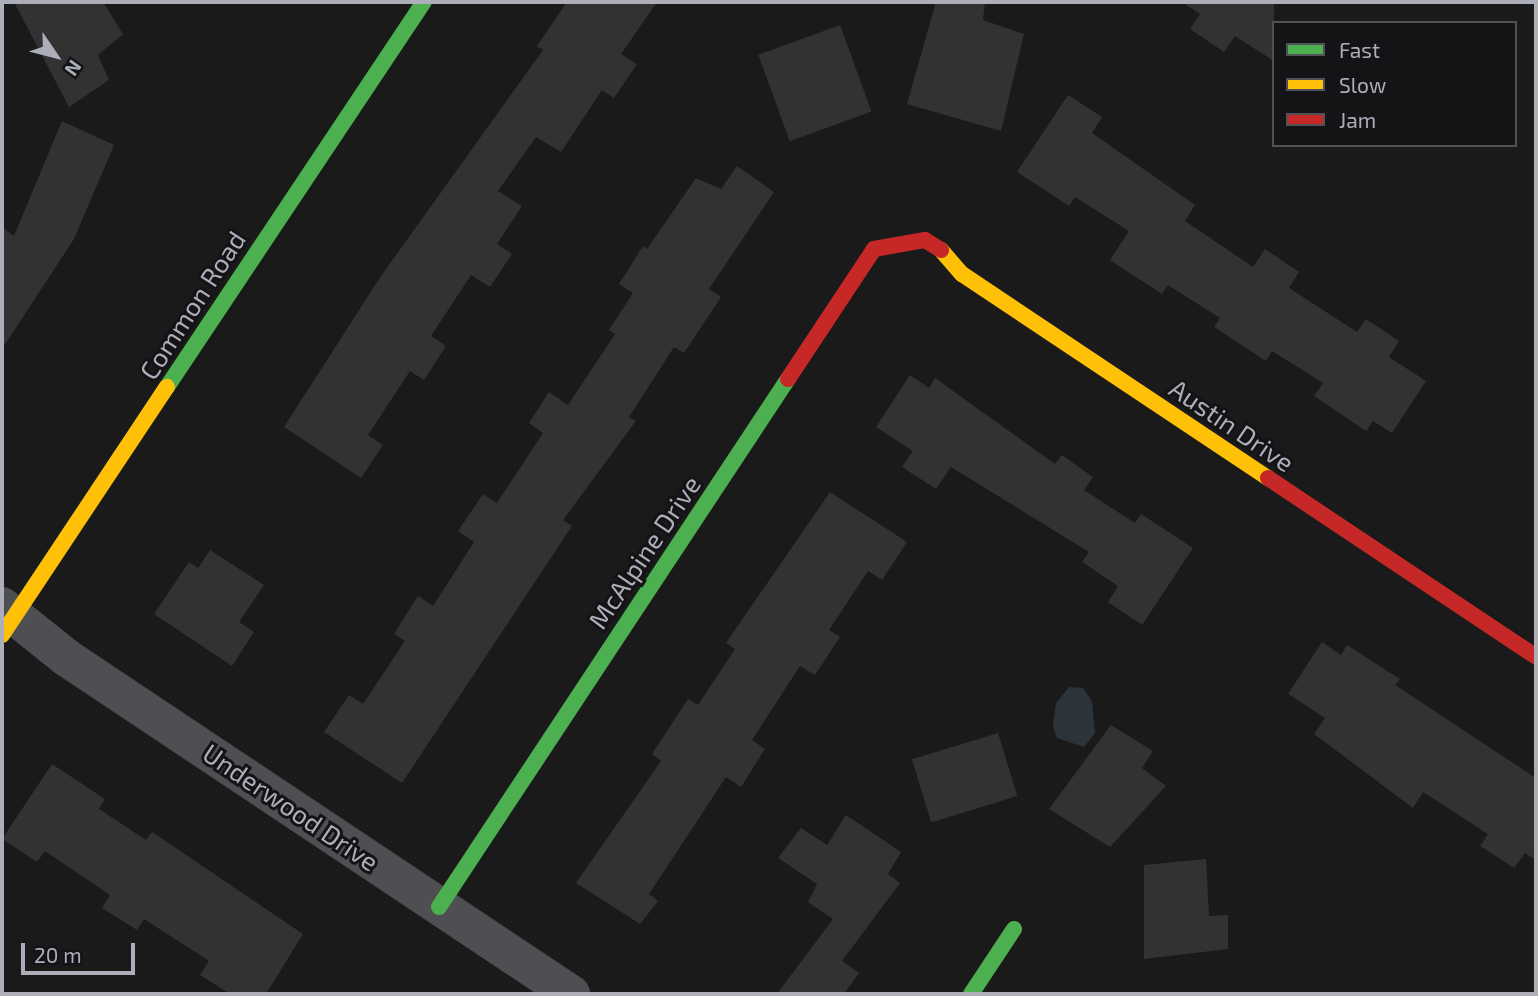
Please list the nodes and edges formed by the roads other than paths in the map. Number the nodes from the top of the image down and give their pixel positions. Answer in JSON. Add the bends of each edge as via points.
{"nodes":[{"id":1,"x":424,"y":2,"type":"edge"},
{"id":2,"x":903,"y":242,"type":"joint"},
{"id":3,"x":6,"y":619,"type":"edge"},
{"id":4,"x":1536,"y":657,"type":"edge"},
{"id":5,"x":439,"y":907,"type":"junction"},
{"id":6,"x":1014,"y":929,"type":"dead end"},
{"id":7,"x":571,"y":994,"type":"edge"},
{"id":8,"x":971,"y":994,"type":"edge"}],
"edges":[{"from":1,"to":3,"type":"street","name":"Common Road"},
{"from":2,"to":4,"type":"street","name":"Austin Drive","via":[[925,240],[943,251],[962,274]]},
{"from":2,"to":5,"type":"street","name":"McAlpine Drive","via":[[874,249]]},
{"from":3,"to":5,"type":"street","name":"Underwood Drive"},
{"from":5,"to":7,"type":"street","name":"Underwood Drive"},
{"from":6,"to":8,"type":"street"}]}
